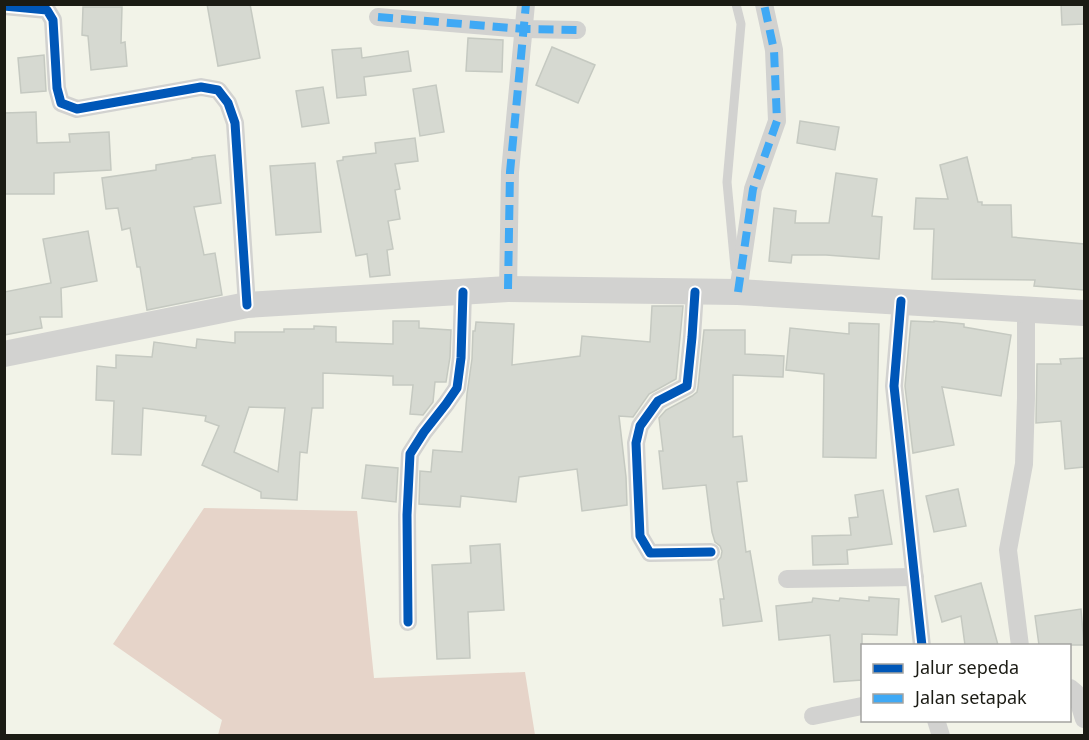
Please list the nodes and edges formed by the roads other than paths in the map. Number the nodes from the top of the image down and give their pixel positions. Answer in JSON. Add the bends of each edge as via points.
{"nodes":[{"id":1,"x":525,"y":4,"type":"edge"},
{"id":2,"x":736,"y":4,"type":"edge"},
{"id":3,"x":764,"y":4,"type":"edge"},
{"id":4,"x":6,"y":7,"type":"edge"},
{"id":5,"x":378,"y":17,"type":"dead end"},
{"id":6,"x":524,"y":29,"type":"junction"},
{"id":7,"x":577,"y":30,"type":"dead end"},
{"id":8,"x":508,"y":290,"type":"junction"},
{"id":9,"x":463,"y":292,"type":"junction"},
{"id":10,"x":695,"y":292,"type":"junction"},
{"id":11,"x":738,"y":292,"type":"junction"},
{"id":12,"x":901,"y":302,"type":"junction"},
{"id":13,"x":247,"y":305,"type":"junction"},
{"id":14,"x":1026,"y":310,"type":"junction"},
{"id":15,"x":1084,"y":313,"type":"edge"},
{"id":16,"x":4,"y":354,"type":"edge"},
{"id":17,"x":711,"y":552,"type":"dead end"},
{"id":18,"x":915,"y":578,"type":"junction"},
{"id":19,"x":787,"y":579,"type":"dead end"},
{"id":20,"x":408,"y":622,"type":"dead end"},
{"id":21,"x":922,"y":644,"type":"edge"},
{"id":22,"x":1020,"y":644,"type":"edge"},
{"id":23,"x":1071,"y":689,"type":"edge"},
{"id":24,"x":861,"y":706,"type":"edge"},
{"id":25,"x":813,"y":716,"type":"dead end"},
{"id":26,"x":1084,"y":719,"type":"edge"}],
"edges":[{"from":1,"to":6,"type":"street"},
{"from":2,"to":11,"type":"lane","via":[[741,24],[727,182]]},
{"from":3,"to":11,"type":"street","via":[[774,50],[777,121],[753,189]]},
{"from":4,"to":13,"type":"street","via":[[47,10],[53,20],[61,103],[77,109],[201,87],[218,90],[235,123]]},
{"from":5,"to":6,"type":"street"},
{"from":6,"to":7,"type":"street"},
{"from":6,"to":8,"type":"street","via":[[510,172]]},
{"from":8,"to":9,"type":"main road"},
{"from":8,"to":10,"type":"main road"},
{"from":9,"to":13,"type":"main road"},
{"from":9,"to":20,"type":"street","via":[[457,388],[410,454]]},
{"from":10,"to":11,"type":"main road"},
{"from":10,"to":17,"type":"street","via":[[687,386],[658,401],[640,426],[636,443],[639,536],[650,553]]},
{"from":11,"to":12,"type":"main road"},
{"from":12,"to":14,"type":"main road"},
{"from":12,"to":18,"type":"street","via":[[894,386]]},
{"from":13,"to":16,"type":"main road"},
{"from":14,"to":15,"type":"main road"},
{"from":14,"to":22,"type":"street","via":[[1024,464],[1008,550]]},
{"from":18,"to":19,"type":"street"},
{"from":18,"to":21,"type":"street"},
{"from":23,"to":26,"type":"street"},
{"from":24,"to":25,"type":"street"}]}
